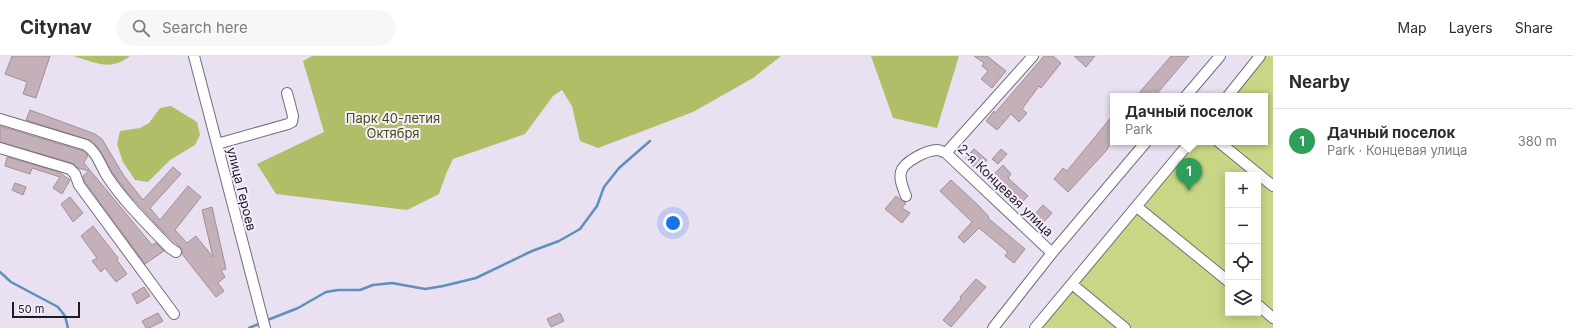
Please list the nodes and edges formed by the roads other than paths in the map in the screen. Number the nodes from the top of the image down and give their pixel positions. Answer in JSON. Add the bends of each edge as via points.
{"nodes":[{"id":1,"x":194,"y":56,"type":"edge"},
{"id":2,"x":1033,"y":56,"type":"edge"},
{"id":3,"x":1220,"y":56,"type":"edge"},
{"id":4,"x":1260,"y":56,"type":"edge"},
{"id":5,"x":287,"y":93,"type":"dead end"},
{"id":6,"x":1189,"y":93,"type":"edge"},
{"id":7,"x":1230,"y":93,"type":"edge"},
{"id":8,"x":0,"y":120,"type":"edge"},
{"id":9,"x":217,"y":144,"type":"junction"},
{"id":10,"x":1143,"y":145,"type":"edge"},
{"id":11,"x":1188,"y":145,"type":"edge"},
{"id":12,"x":1223,"y":145,"type":"edge"},
{"id":13,"x":0,"y":148,"type":"edge"},
{"id":14,"x":946,"y":152,"type":"junction"},
{"id":15,"x":1273,"y":186,"type":"edge"},
{"id":16,"x":906,"y":196,"type":"dead end"},
{"id":17,"x":1137,"y":207,"type":"junction"},
{"id":18,"x":176,"y":252,"type":"dead end"},
{"id":19,"x":1052,"y":253,"type":"junction"},
{"id":20,"x":1227,"y":280,"type":"edge"},
{"id":21,"x":1072,"y":284,"type":"junction"},
{"id":22,"x":1261,"y":308,"type":"edge"},
{"id":23,"x":174,"y":314,"type":"dead end"},
{"id":24,"x":1273,"y":318,"type":"edge"},
{"id":25,"x":265,"y":328,"type":"edge"},
{"id":26,"x":993,"y":328,"type":"edge"},
{"id":27,"x":1035,"y":328,"type":"edge"},
{"id":28,"x":1125,"y":328,"type":"edge"}],
"edges":[{"from":1,"to":9,"type":"street","name":"улица Героев"},
{"from":2,"to":14,"type":"street","name":"2-я Концевая улица"},
{"from":3,"to":6,"type":"street"},
{"from":4,"to":7,"type":"street"},
{"from":5,"to":9,"type":"street","via":[[293,116],[292,122]]},
{"from":8,"to":18,"type":"street","via":[[86,145],[92,149],[106,175],[127,202]]},
{"from":9,"to":25,"type":"street","name":"улица Героев"},
{"from":10,"to":19,"type":"street"},
{"from":11,"to":17,"type":"street"},
{"from":12,"to":15,"type":"street"},
{"from":13,"to":23,"type":"street","via":[[70,169],[79,185]]},
{"from":14,"to":16,"type":"street","via":[[936,150],[914,157],[905,164],[900,180]]},
{"from":14,"to":19,"type":"street","name":"2-я Концевая улица"},
{"from":17,"to":20,"type":"street"},
{"from":17,"to":21,"type":"street"},
{"from":19,"to":26,"type":"street"},
{"from":21,"to":27,"type":"street"},
{"from":21,"to":28,"type":"street"},
{"from":22,"to":24,"type":"street"}]}
